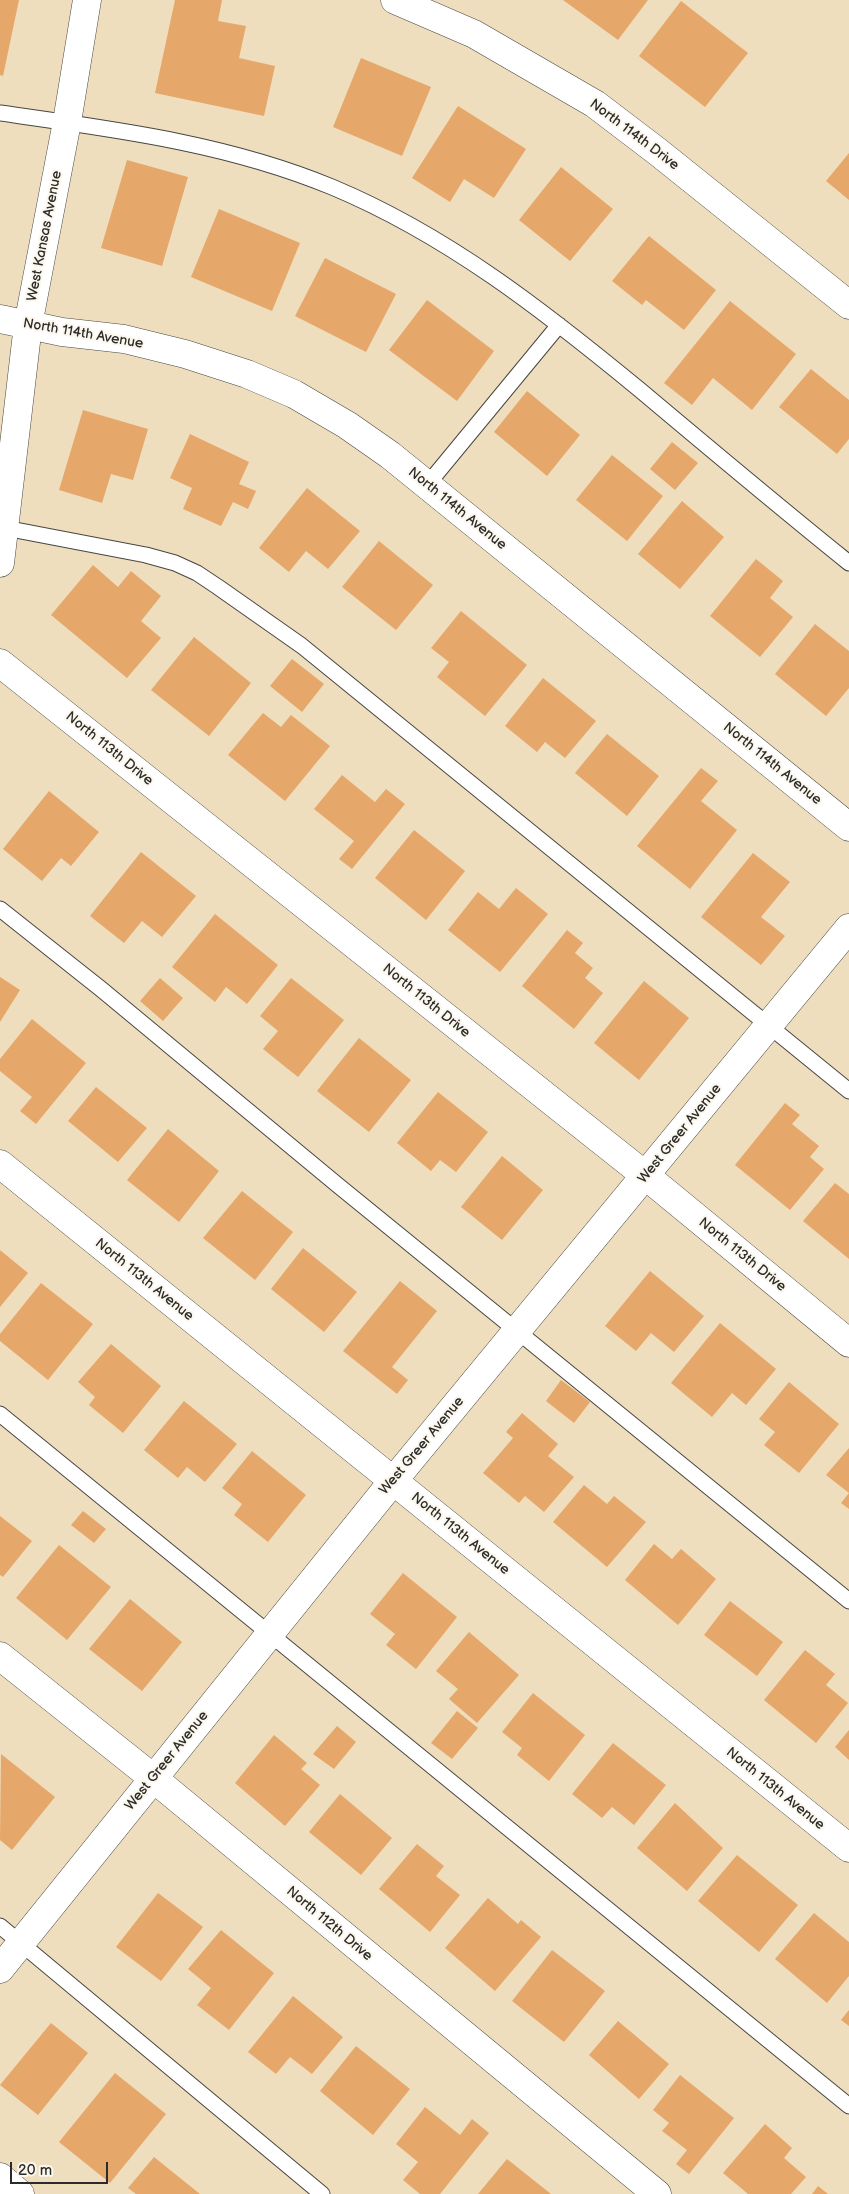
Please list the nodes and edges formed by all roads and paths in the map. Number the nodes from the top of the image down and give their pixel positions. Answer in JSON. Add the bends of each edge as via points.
{"nodes":[{"id":1,"x":87,"y":0,"type":"edge"},
{"id":2,"x":396,"y":0,"type":"edge"},
{"id":3,"x":0,"y":113,"type":"edge"},
{"id":4,"x":67,"y":122,"type":"junction"},
{"id":5,"x":849,"y":305,"type":"edge"},
{"id":6,"x":0,"y":319,"type":"edge"},
{"id":7,"x":28,"y":325,"type":"junction"},
{"id":8,"x":559,"y":325,"type":"junction"},
{"id":9,"x":427,"y":485,"type":"junction"},
{"id":10,"x":5,"y":528,"type":"junction"},
{"id":11,"x":0,"y":562,"type":"edge"},
{"id":12,"x":849,"y":563,"type":"edge"},
{"id":13,"x":0,"y":663,"type":"edge"},
{"id":14,"x":849,"y":827,"type":"edge"},
{"id":15,"x":0,"y":909,"type":"edge"},
{"id":16,"x":849,"y":928,"type":"edge"},
{"id":17,"x":769,"y":1025,"type":"junction"},
{"id":18,"x":849,"y":1092,"type":"edge"},
{"id":19,"x":0,"y":1164,"type":"edge"},
{"id":20,"x":646,"y":1176,"type":"junction"},
{"id":21,"x":517,"y":1332,"type":"junction"},
{"id":22,"x":849,"y":1343,"type":"edge"},
{"id":23,"x":0,"y":1414,"type":"edge"},
{"id":24,"x":393,"y":1481,"type":"junction"},
{"id":25,"x":849,"y":1601,"type":"edge"},
{"id":26,"x":270,"y":1633,"type":"junction"},
{"id":27,"x":0,"y":1656,"type":"edge"},
{"id":28,"x":153,"y":1778,"type":"junction"},
{"id":29,"x":849,"y":1848,"type":"edge"},
{"id":30,"x":0,"y":1926,"type":"edge"},
{"id":31,"x":21,"y":1943,"type":"junction"},
{"id":32,"x":0,"y":1969,"type":"edge"},
{"id":33,"x":849,"y":2106,"type":"edge"},
{"id":34,"x":0,"y":2177,"type":"edge"},
{"id":35,"x":20,"y":2194,"type":"edge"},
{"id":36,"x":322,"y":2194,"type":"edge"},
{"id":37,"x":657,"y":2194,"type":"edge"}],
"edges":[{"from":1,"to":4,"type":"street","name":"West Kansas Avenue"},
{"from":2,"to":5,"type":"street","name":"North 114th Drive","via":[[474,34],[595,104]]},
{"from":3,"to":4,"type":"lane"},
{"from":4,"to":7,"type":"street","name":"West Kansas Avenue"},
{"from":4,"to":8,"type":"lane","via":[[215,148],[330,186],[408,223],[457,251]]},
{"from":6,"to":7,"type":"street","name":"North 114th Avenue"},
{"from":7,"to":9,"type":"street","name":"North 114th Avenue","via":[[124,339],[247,374],[294,394],[347,425]]},
{"from":7,"to":10,"type":"street","name":"West Kansas Avenue"},
{"from":8,"to":9,"type":"lane"},
{"from":8,"to":12,"type":"lane"},
{"from":9,"to":14,"type":"street","name":"North 114th Avenue"},
{"from":10,"to":11,"type":"street","name":"West Kansas Avenue"},
{"from":10,"to":17,"type":"lane","via":[[146,554],[198,573],[302,646]]},
{"from":13,"to":20,"type":"street","name":"North 113th Drive"},
{"from":15,"to":21,"type":"lane"},
{"from":16,"to":17,"type":"street","name":"West Greer Avenue"},
{"from":17,"to":18,"type":"lane"},
{"from":17,"to":20,"type":"street","name":"West Greer Avenue"},
{"from":19,"to":24,"type":"street","name":"North 113th Avenue"},
{"from":20,"to":21,"type":"street","name":"West Greer Avenue"},
{"from":20,"to":22,"type":"street","name":"North 113th Drive"},
{"from":21,"to":24,"type":"street","name":"West Greer Avenue"},
{"from":21,"to":25,"type":"lane"},
{"from":23,"to":26,"type":"lane"},
{"from":24,"to":26,"type":"street","name":"West Greer Avenue"},
{"from":24,"to":29,"type":"street","name":"North 113th Avenue"},
{"from":26,"to":28,"type":"street","name":"West Greer Avenue"},
{"from":26,"to":33,"type":"lane"},
{"from":27,"to":28,"type":"street","name":"North 112th Drive"},
{"from":28,"to":31,"type":"street","name":"West Greer Avenue"},
{"from":28,"to":37,"type":"street","name":"North 112th Drive"},
{"from":30,"to":31,"type":"lane"},
{"from":31,"to":32,"type":"street","name":"West Greer Avenue"},
{"from":31,"to":36,"type":"lane"},
{"from":34,"to":35,"type":"street"}]}
